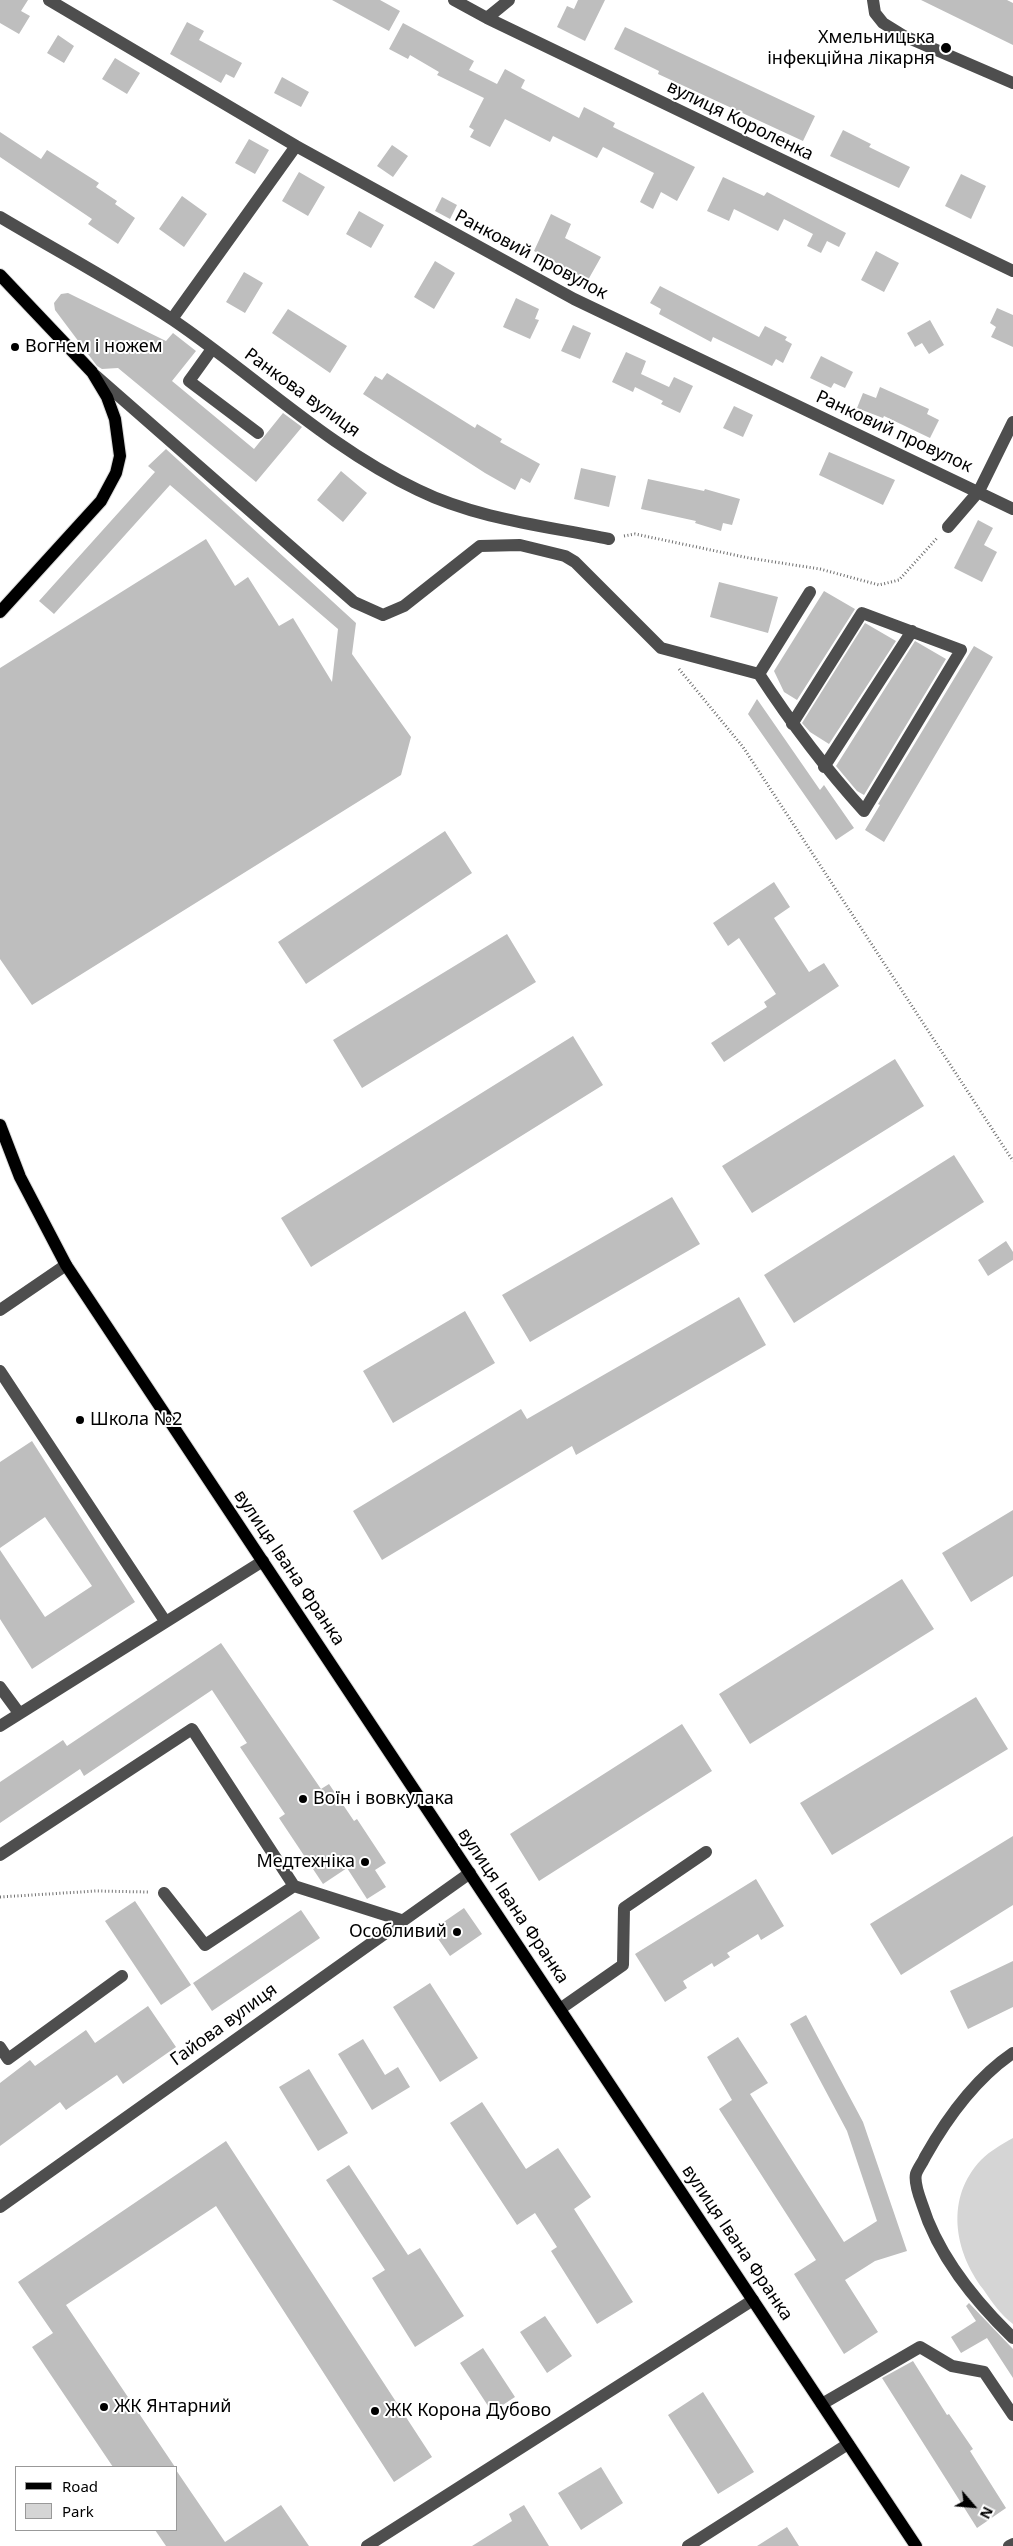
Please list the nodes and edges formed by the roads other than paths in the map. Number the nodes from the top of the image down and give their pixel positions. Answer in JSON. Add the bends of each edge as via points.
{"nodes":[{"id":1,"x":49,"y":0,"type":"edge"},
{"id":2,"x":454,"y":0,"type":"edge"},
{"id":3,"x":508,"y":0,"type":"edge"},
{"id":4,"x":872,"y":0,"type":"edge"},
{"id":5,"x":486,"y":18,"type":"junction"},
{"id":6,"x":1013,"y":83,"type":"edge"},
{"id":7,"x":296,"y":146,"type":"junction"},
{"id":8,"x":0,"y":217,"type":"edge"},
{"id":9,"x":1013,"y":271,"type":"edge"},
{"id":10,"x":0,"y":275,"type":"edge"},
{"id":11,"x":172,"y":320,"type":"junction"},
{"id":12,"x":212,"y":349,"type":"junction"},
{"id":13,"x":92,"y":372,"type":"junction"},
{"id":14,"x":1013,"y":422,"type":"edge"},
{"id":15,"x":258,"y":433,"type":"dead end"},
{"id":16,"x":979,"y":492,"type":"junction"},
{"id":17,"x":1013,"y":509,"type":"edge"},
{"id":18,"x":948,"y":527,"type":"road end"},
{"id":19,"x":609,"y":539,"type":"road end"},
{"id":20,"x":810,"y":592,"type":"dead end"},
{"id":21,"x":0,"y":612,"type":"edge"},
{"id":22,"x":912,"y":631,"type":"junction"},
{"id":23,"x":759,"y":674,"type":"junction"},
{"id":24,"x":792,"y":724,"type":"junction"},
{"id":25,"x":824,"y":767,"type":"junction"},
{"id":26,"x":0,"y":1125,"type":"edge"},
{"id":27,"x":66,"y":1265,"type":"junction"},
{"id":28,"x":0,"y":1310,"type":"edge"},
{"id":29,"x":0,"y":1371,"type":"edge"},
{"id":30,"x":263,"y":1560,"type":"junction"},
{"id":31,"x":165,"y":1621,"type":"junction"},
{"id":32,"x":0,"y":1687,"type":"edge"},
{"id":33,"x":19,"y":1713,"type":"junction"},
{"id":34,"x":0,"y":1726,"type":"edge"},
{"id":35,"x":706,"y":1852,"type":"dead end"},
{"id":36,"x":0,"y":1855,"type":"edge"},
{"id":37,"x":470,"y":1873,"type":"junction"},
{"id":38,"x":294,"y":1886,"type":"junction"},
{"id":39,"x":164,"y":1893,"type":"road end"},
{"id":40,"x":401,"y":1920,"type":"junction"},
{"id":41,"x":122,"y":1976,"type":"dead end"},
{"id":42,"x":560,"y":2009,"type":"junction"},
{"id":43,"x":0,"y":2047,"type":"edge"},
{"id":44,"x":1013,"y":2053,"type":"edge"},
{"id":45,"x":0,"y":2207,"type":"edge"},
{"id":46,"x":753,"y":2300,"type":"junction"},
{"id":47,"x":1013,"y":2338,"type":"edge"},
{"id":48,"x":822,"y":2404,"type":"junction"},
{"id":49,"x":1013,"y":2415,"type":"edge"},
{"id":50,"x":848,"y":2444,"type":"junction"},
{"id":51,"x":1013,"y":2544,"type":"edge"},
{"id":52,"x":366,"y":2546,"type":"edge"},
{"id":53,"x":688,"y":2546,"type":"edge"},
{"id":54,"x":916,"y":2546,"type":"edge"},
{"id":55,"x":1009,"y":2546,"type":"edge"}],
"edges":[{"from":1,"to":7,"type":"street","name":"Ранковий провулок"},
{"from":2,"to":5,"type":"street","name":"вулиця Короленка"},
{"from":3,"to":5,"type":"street"},
{"from":4,"to":6,"type":"street","via":[[875,13],[883,23],[904,36]]},
{"from":5,"to":9,"type":"street","name":"вулиця Короленка"},
{"from":7,"to":11,"type":"street"},
{"from":7,"to":16,"type":"street","name":"Ранковий провулок","via":[[574,300]]},
{"from":8,"to":11,"type":"street","name":"Ранкова вулиця"},
{"from":10,"to":13,"type":"main road"},
{"from":11,"to":12,"type":"street","name":"Ранкова вулиця"},
{"from":12,"to":15,"type":"street","via":[[189,380]]},
{"from":12,"to":19,"type":"street","name":"Ранкова вулиця","via":[[373,465],[419,491],[486,514]]},
{"from":13,"to":21,"type":"main road","via":[[116,419],[120,456],[116,473],[101,501]]},
{"from":13,"to":23,"type":"street","via":[[354,602],[383,615],[404,606],[480,546],[520,545],[565,556],[575,562],[661,648]]},
{"from":14,"to":16,"type":"street"},
{"from":16,"to":17,"type":"street","name":"Ранковий провулок"},
{"from":16,"to":18,"type":"street"},
{"from":20,"to":23,"type":"street"},
{"from":22,"to":24,"type":"street","via":[[862,613]]},
{"from":22,"to":25,"type":"street"},
{"from":22,"to":25,"type":"street","via":[[961,650],[864,811]]},
{"from":23,"to":24,"type":"street"},
{"from":24,"to":25,"type":"street"},
{"from":26,"to":27,"type":"main road","name":"вулиця Івана Франка","via":[[20,1177]]},
{"from":27,"to":28,"type":"street"},
{"from":27,"to":30,"type":"main road","name":"вулиця Івана Франка"},
{"from":29,"to":31,"type":"street"},
{"from":30,"to":31,"type":"street"},
{"from":30,"to":37,"type":"main road","name":"вулиця Івана Франка"},
{"from":31,"to":33,"type":"street"},
{"from":32,"to":33,"type":"street"},
{"from":33,"to":34,"type":"street"},
{"from":35,"to":42,"type":"street","via":[[624,1908],[623,1965]]},
{"from":36,"to":38,"type":"street","via":[[192,1729]]},
{"from":37,"to":40,"type":"street","name":"Гайова вулиця"},
{"from":37,"to":42,"type":"main road","name":"вулиця Івана Франка"},
{"from":38,"to":39,"type":"street","via":[[205,1945]]},
{"from":38,"to":40,"type":"street"},
{"from":40,"to":45,"type":"street","name":"Гайова вулиця"},
{"from":41,"to":43,"type":"street","via":[[8,2059]]},
{"from":42,"to":46,"type":"main road","name":"вулиця Івана Франка"},
{"from":44,"to":47,"type":"street","via":[[973,2088],[953,2113],[916,2174],[918,2194],[928,2224],[952,2266],[990,2316]]},
{"from":46,"to":48,"type":"main road","name":"вулиця Івана Франка"},
{"from":46,"to":52,"type":"street"},
{"from":48,"to":49,"type":"street","via":[[920,2347],[952,2366],[984,2372]]},
{"from":48,"to":50,"type":"main road","name":"вулиця Івана Франка"},
{"from":50,"to":53,"type":"street"},
{"from":50,"to":54,"type":"main road","name":"вулиця Івана Франка"},
{"from":51,"to":55,"type":"street"}]}
